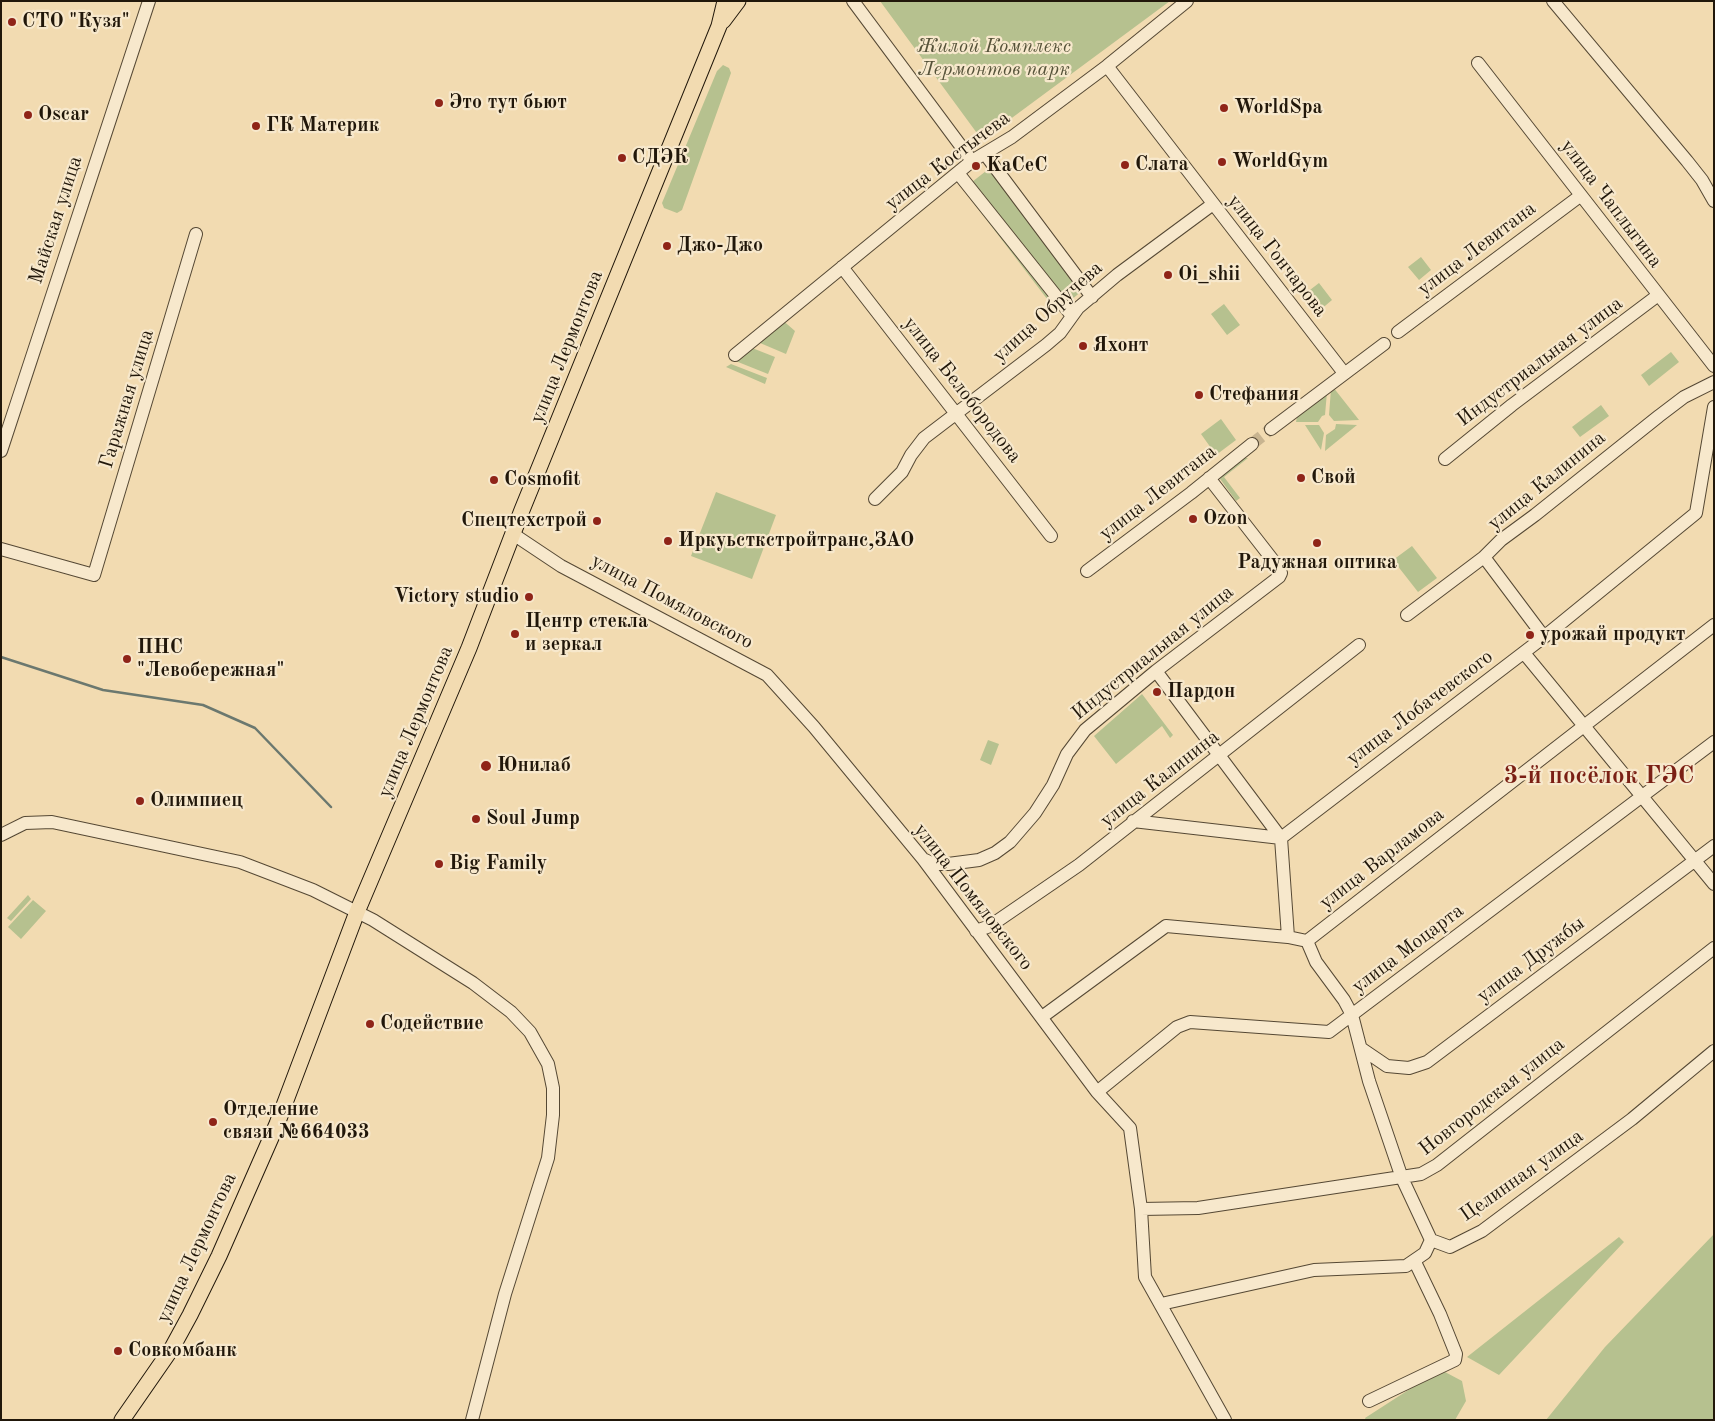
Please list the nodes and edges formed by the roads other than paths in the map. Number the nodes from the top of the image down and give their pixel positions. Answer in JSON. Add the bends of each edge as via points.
{"nodes":[{"id":1,"x":148,"y":1,"type":"edge"},
{"id":2,"x":725,"y":1,"type":"edge"},
{"id":3,"x":738,"y":1,"type":"edge"},
{"id":4,"x":853,"y":1,"type":"edge"},
{"id":5,"x":1187,"y":1,"type":"edge"},
{"id":6,"x":1553,"y":1,"type":"edge"},
{"id":7,"x":719,"y":26,"type":"junction"},
{"id":8,"x":1478,"y":63,"type":"dead end"},
{"id":9,"x":1107,"y":66,"type":"junction"},
{"id":10,"x":985,"y":154,"type":"junction"},
{"id":11,"x":972,"y":162,"type":"junction"},
{"id":12,"x":958,"y":173,"type":"junction"},
{"id":13,"x":1580,"y":196,"type":"junction"},
{"id":14,"x":1714,"y":201,"type":"edge"},
{"id":15,"x":1214,"y":204,"type":"junction"},
{"id":16,"x":196,"y":234,"type":"dead end"},
{"id":17,"x":842,"y":267,"type":"junction"},
{"id":18,"x":1657,"y":296,"type":"junction"},
{"id":19,"x":1092,"y":297,"type":"junction"},
{"id":20,"x":1072,"y":316,"type":"junction"},
{"id":21,"x":1398,"y":332,"type":"dead end"},
{"id":22,"x":1384,"y":344,"type":"dead end"},
{"id":23,"x":735,"y":355,"type":"dead end"},
{"id":24,"x":1714,"y":366,"type":"edge"},
{"id":25,"x":1344,"y":373,"type":"junction"},
{"id":26,"x":1714,"y":382,"type":"edge"},
{"id":27,"x":1714,"y":407,"type":"edge"},
{"id":28,"x":956,"y":414,"type":"junction"},
{"id":29,"x":1271,"y":429,"type":"tunnel mouth"},
{"id":30,"x":1252,"y":444,"type":"tunnel mouth"},
{"id":31,"x":1,"y":451,"type":"edge"},
{"id":32,"x":1446,"y":459,"type":"dead end"},
{"id":33,"x":1209,"y":478,"type":"junction"},
{"id":34,"x":875,"y":499,"type":"dead end"},
{"id":35,"x":513,"y":534,"type":"junction"},
{"id":36,"x":1052,"y":536,"type":"dead end"},
{"id":37,"x":1,"y":549,"type":"edge"},
{"id":38,"x":1484,"y":557,"type":"junction"},
{"id":39,"x":1087,"y":570,"type":"dead end"},
{"id":40,"x":1407,"y":615,"type":"dead end"},
{"id":41,"x":1714,"y":624,"type":"edge"},
{"id":42,"x":1544,"y":637,"type":"junction"},
{"id":43,"x":1359,"y":645,"type":"dead end"},
{"id":44,"x":1524,"y":653,"type":"junction"},
{"id":45,"x":1156,"y":671,"type":"junction"},
{"id":46,"x":1583,"y":725,"type":"junction"},
{"id":47,"x":1714,"y":742,"type":"edge"},
{"id":48,"x":1220,"y":756,"type":"junction"},
{"id":49,"x":1640,"y":796,"type":"junction"},
{"id":50,"x":1133,"y":821,"type":"junction"},
{"id":51,"x":1,"y":835,"type":"edge"},
{"id":52,"x":1281,"y":838,"type":"junction"},
{"id":53,"x":1714,"y":846,"type":"edge"},
{"id":54,"x":923,"y":860,"type":"junction"},
{"id":55,"x":1695,"y":860,"type":"junction"},
{"id":56,"x":1714,"y":884,"type":"edge"},
{"id":57,"x":357,"y":912,"type":"junction"},
{"id":58,"x":976,"y":930,"type":"junction"},
{"id":59,"x":1288,"y":937,"type":"junction"},
{"id":60,"x":1307,"y":941,"type":"junction"},
{"id":61,"x":1714,"y":948,"type":"edge"},
{"id":62,"x":1352,"y":1015,"type":"junction"},
{"id":63,"x":1042,"y":1017,"type":"junction"},
{"id":64,"x":1362,"y":1050,"type":"junction"},
{"id":65,"x":1714,"y":1051,"type":"edge"},
{"id":66,"x":1097,"y":1092,"type":"junction"},
{"id":67,"x":1402,"y":1178,"type":"junction"},
{"id":68,"x":1141,"y":1209,"type":"junction"},
{"id":69,"x":1431,"y":1240,"type":"junction"},
{"id":70,"x":1415,"y":1262,"type":"junction"},
{"id":71,"x":1160,"y":1304,"type":"junction"},
{"id":72,"x":1369,"y":1402,"type":"dead end"},
{"id":73,"x":122,"y":1420,"type":"edge"},
{"id":74,"x":472,"y":1420,"type":"edge"},
{"id":75,"x":1225,"y":1420,"type":"edge"}],
"edges":[{"from":1,"to":31,"type":"street","name":"Майская улица"},
{"from":2,"to":7,"type":"main road","name":"улица Лермонтова"},
{"from":3,"to":7,"type":"main road","name":"улица Лермонтова"},
{"from":4,"to":11,"type":"street"},
{"from":5,"to":9,"type":"street","name":"улица Костычева"},
{"from":6,"to":14,"type":"street","via":[[1687,161]]},
{"from":7,"to":35,"type":"main road","name":"улица Лермонтова"},
{"from":8,"to":13,"type":"street","name":"улица Чаплыгина"},
{"from":9,"to":10,"type":"street","name":"улица Костычева"},
{"from":9,"to":15,"type":"street","name":"улица Гончарова"},
{"from":10,"to":11,"type":"street","name":"улица Костычева"},
{"from":10,"to":19,"type":"street"},
{"from":11,"to":12,"type":"street","name":"улица Костычева"},
{"from":12,"to":17,"type":"street","name":"улица Костычева"},
{"from":12,"to":20,"type":"street"},
{"from":13,"to":18,"type":"street","name":"улица Чаплыгина"},
{"from":13,"to":21,"type":"street","name":"улица Левитана"},
{"from":15,"to":19,"type":"street","name":"улица Обручева"},
{"from":15,"to":25,"type":"street","name":"улица Гончарова"},
{"from":16,"to":37,"type":"street","name":"Гаражная улица","via":[[94,575]]},
{"from":17,"to":23,"type":"street","name":"улица Костычева"},
{"from":17,"to":28,"type":"street","name":"улица Белобородова"},
{"from":18,"to":24,"type":"street","name":"улица Чаплыгина"},
{"from":18,"to":32,"type":"street","name":"Индустриальная улица"},
{"from":19,"to":20,"type":"street","name":"улица Обручева"},
{"from":20,"to":28,"type":"street","name":"улица Обручева","via":[[1046,345]]},
{"from":22,"to":25,"type":"street"},
{"from":25,"to":29,"type":"street"},
{"from":26,"to":38,"type":"street","name":"улица Калинина","via":[[1659,416],[1501,540]]},
{"from":27,"to":42,"type":"street","name":"улица Лобачевского","via":[[1696,513]]},
{"from":28,"to":34,"type":"street","name":"улица Обручева","via":[[924,438],[902,472]]},
{"from":28,"to":36,"type":"street","name":"улица Белобородова"},
{"from":30,"to":33,"type":"street","name":"улица Левитана"},
{"from":33,"to":39,"type":"street","name":"улица Левитана"},
{"from":33,"to":45,"type":"street","name":"Индустриальная улица","via":[[1281,573]]},
{"from":35,"to":54,"type":"street","name":"улица Помяловского","via":[[561,566],[767,675]]},
{"from":35,"to":57,"type":"main road","name":"улица Лермонтова","via":[[469,648]]},
{"from":38,"to":40,"type":"street","name":"улица Калинина"},
{"from":38,"to":42,"type":"street"},
{"from":41,"to":46,"type":"street","name":"улица Варламова"},
{"from":42,"to":44,"type":"street","name":"улица Лобачевского"},
{"from":43,"to":48,"type":"street","name":"улица Калинина"},
{"from":44,"to":46,"type":"street"},
{"from":44,"to":52,"type":"street","name":"улица Лобачевского"},
{"from":45,"to":48,"type":"street"},
{"from":45,"to":54,"type":"street","name":"Индустриальная улица","via":[[1082,733],[1067,754],[1054,785],[1010,842],[995,854],[979,860],[948,864]]},
{"from":46,"to":49,"type":"street"},
{"from":46,"to":60,"type":"street","name":"улица Варламова"},
{"from":47,"to":49,"type":"street","name":"улица Моцарта"},
{"from":48,"to":50,"type":"street","name":"улица Калинина"},
{"from":48,"to":52,"type":"street"},
{"from":49,"to":55,"type":"street"},
{"from":49,"to":62,"type":"street","name":"улица Моцарта"},
{"from":50,"to":52,"type":"street"},
{"from":50,"to":58,"type":"street","name":"улица Калинина","via":[[1009,914],[990,926]]},
{"from":51,"to":57,"type":"street","via":[[25,823],[52,822],[213,856],[240,862],[313,890]]},
{"from":52,"to":59,"type":"street"},
{"from":53,"to":55,"type":"street","name":"улица Дружбы"},
{"from":54,"to":58,"type":"street","name":"улица Помяловского"},
{"from":55,"to":56,"type":"street"},
{"from":55,"to":64,"type":"street","name":"улица Дружбы","via":[[1427,1062],[1409,1068],[1387,1066]]},
{"from":57,"to":73,"type":"main road","name":"улица Лермонтова","via":[[277,1124],[219,1256],[172,1348]]},
{"from":57,"to":74,"type":"street","via":[[473,983],[511,1012],[530,1032],[548,1064],[553,1106],[548,1158]]},
{"from":58,"to":63,"type":"street","name":"улица Помяловского"},
{"from":59,"to":60,"type":"street"},
{"from":59,"to":63,"type":"street","via":[[1166,926]]},
{"from":60,"to":62,"type":"street","via":[[1316,962]]},
{"from":61,"to":67,"type":"street","name":"Новгородская улица","via":[[1437,1165],[1421,1174]]},
{"from":62,"to":64,"type":"street"},
{"from":62,"to":66,"type":"street","name":"улица Моцарта","via":[[1329,1032],[1190,1022],[1177,1028]]},
{"from":63,"to":66,"type":"street","name":"улица Помяловского"},
{"from":64,"to":67,"type":"street","via":[[1369,1081]]},
{"from":65,"to":69,"type":"street","name":"Целинная улица","via":[[1632,1119],[1482,1231],[1450,1247]]},
{"from":66,"to":68,"type":"street","name":"улица Помяловского","via":[[1132,1132]]},
{"from":67,"to":68,"type":"street","name":"Новгородская улица","via":[[1198,1208]]},
{"from":67,"to":69,"type":"street"},
{"from":68,"to":71,"type":"street","name":"улица Помяловского","via":[[1145,1277]]},
{"from":69,"to":70,"type":"street","via":[[1425,1253]]},
{"from":70,"to":71,"type":"street","via":[[1398,1268],[1314,1270]]},
{"from":70,"to":72,"type":"street","via":[[1440,1314],[1456,1354],[1455,1360]]},
{"from":71,"to":75,"type":"street","name":"улица Помяловского"}]}
